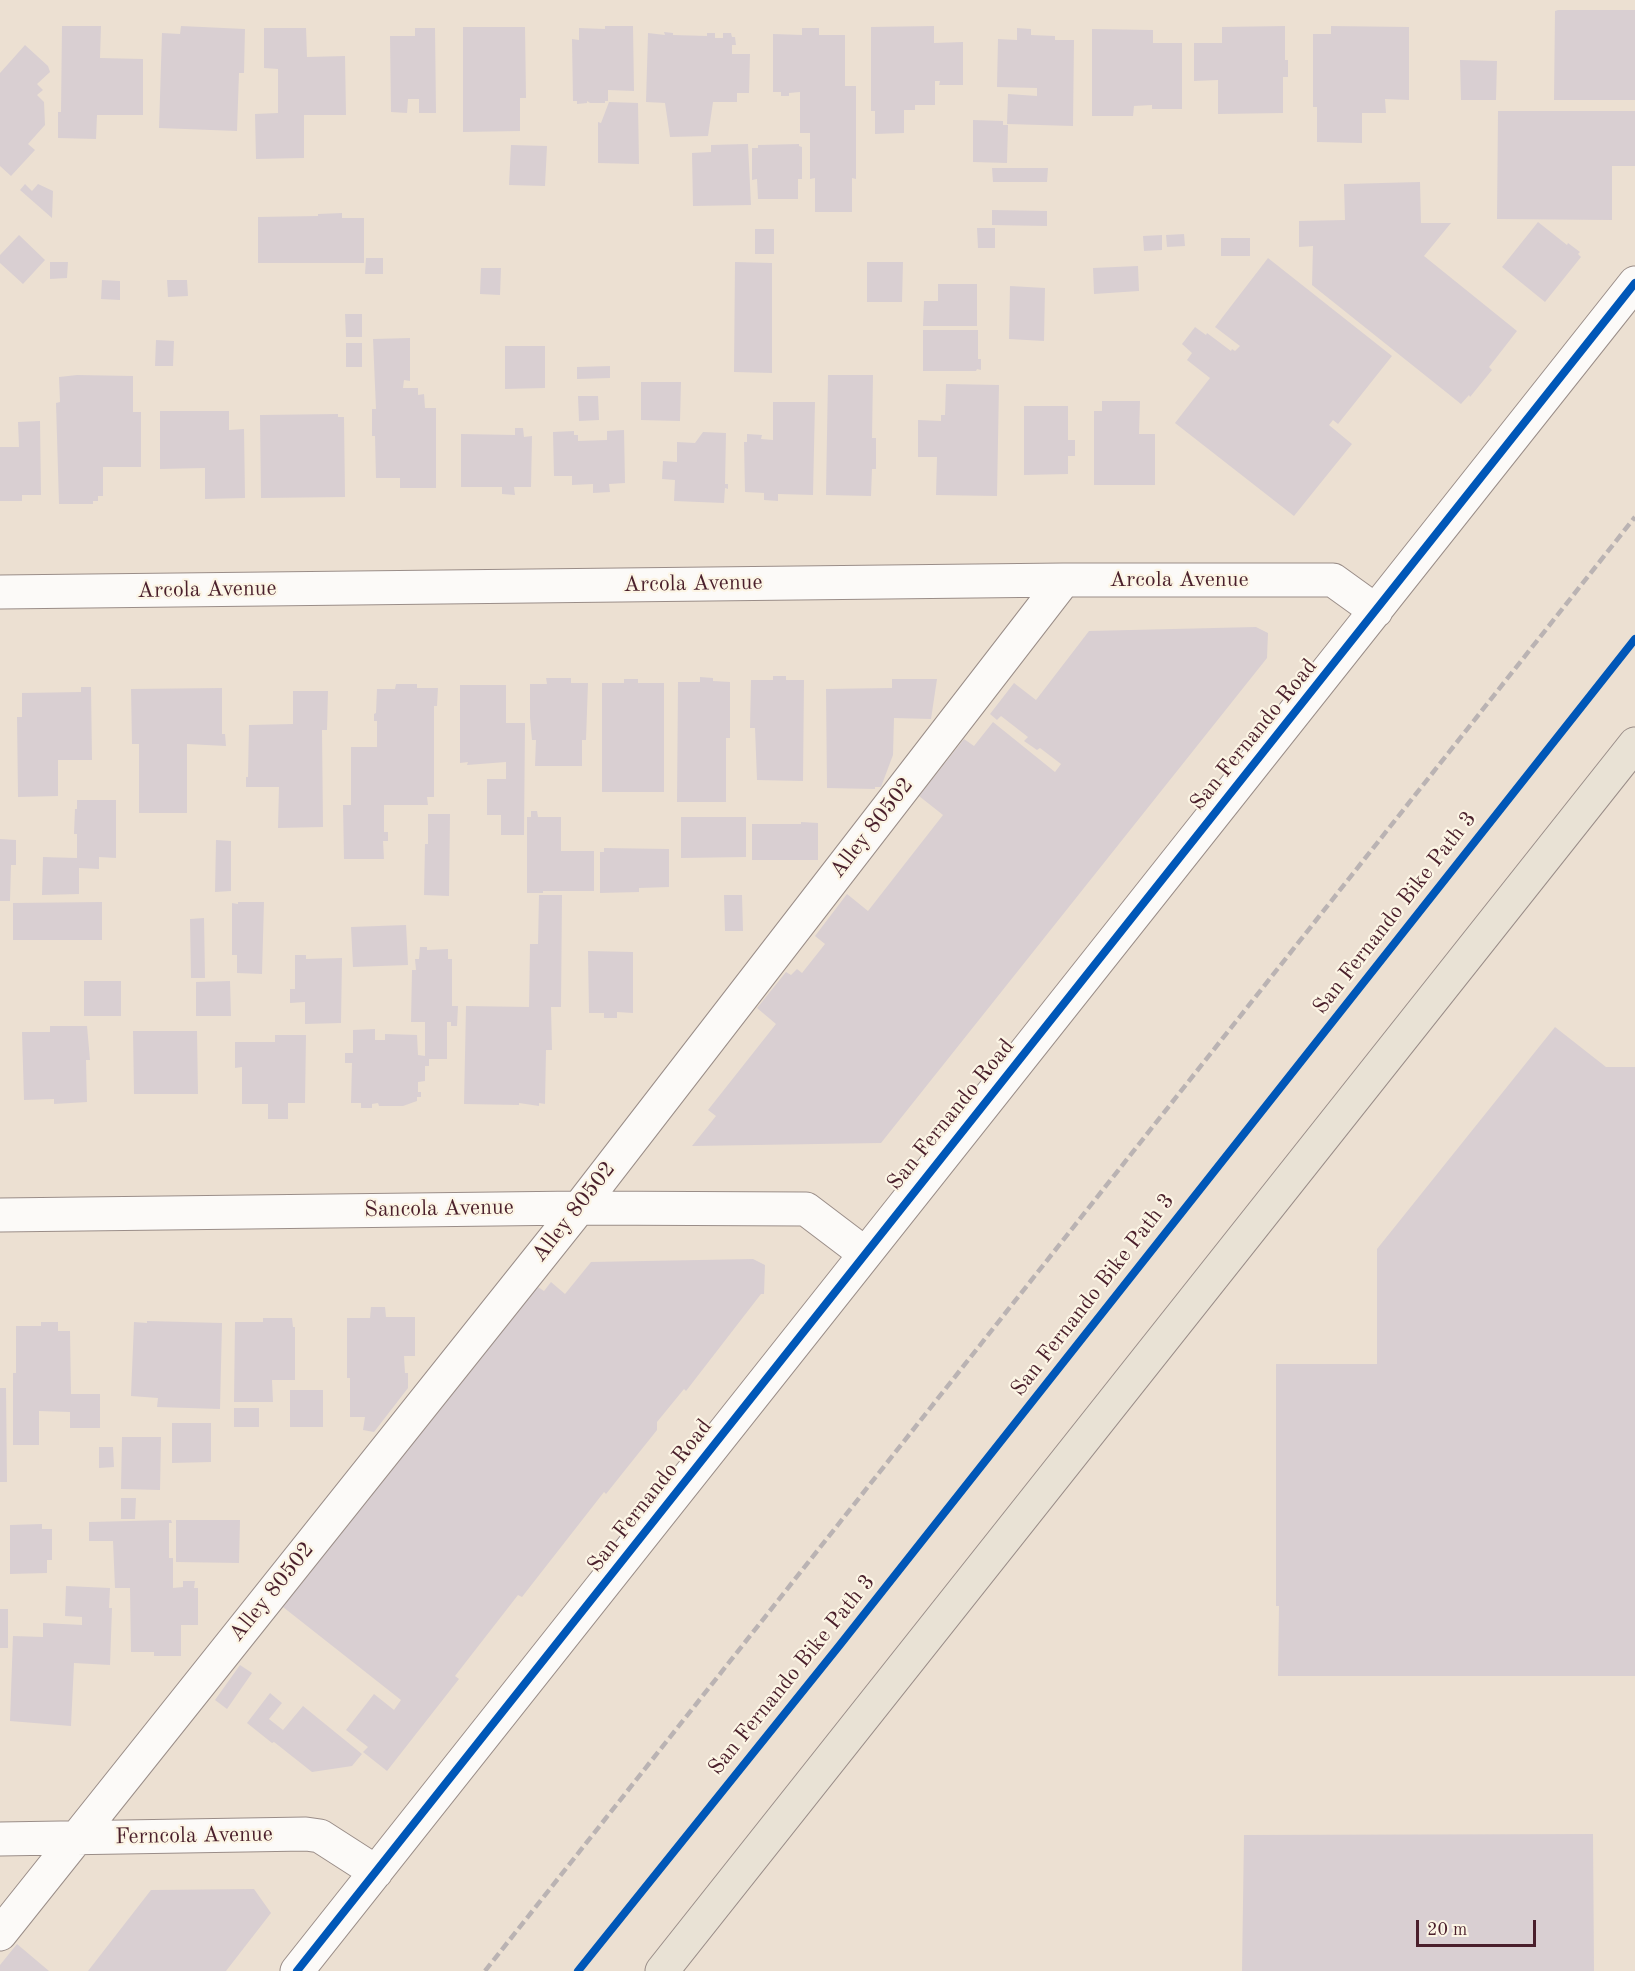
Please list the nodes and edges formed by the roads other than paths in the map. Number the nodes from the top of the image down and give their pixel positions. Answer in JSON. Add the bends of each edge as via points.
{"nodes":[{"id":1,"x":1635,"y":283,"type":"edge"},
{"id":2,"x":1064,"y":580,"type":"junction"},
{"id":3,"x":0,"y":592,"type":"edge"},
{"id":4,"x":1376,"y":611,"type":"junction"},
{"id":5,"x":1635,"y":744,"type":"edge"},
{"id":6,"x":579,"y":1208,"type":"junction"},
{"id":7,"x":0,"y":1215,"type":"edge"},
{"id":8,"x":864,"y":1254,"type":"junction"},
{"id":9,"x":76,"y":1838,"type":"junction"},
{"id":10,"x":0,"y":1839,"type":"edge"},
{"id":11,"x":376,"y":1872,"type":"junction"},
{"id":12,"x":0,"y":1934,"type":"edge"},
{"id":13,"x":297,"y":1971,"type":"edge"},
{"id":14,"x":663,"y":1971,"type":"edge"}],
"edges":[{"from":1,"to":4,"type":"street","name":"San Fernando Road"},
{"from":2,"to":3,"type":"street","name":"Arcola Avenue"},
{"from":2,"to":4,"type":"street","name":"Arcola Avenue","via":[[1333,580]]},
{"from":2,"to":6,"type":"street","name":"Alley 80502"},
{"from":4,"to":8,"type":"street","name":"San Fernando Road"},
{"from":5,"to":14,"type":"main road"},
{"from":6,"to":7,"type":"street","name":"Sancola Avenue"},
{"from":6,"to":8,"type":"street","name":"Sancola Avenue","via":[[806,1209]]},
{"from":6,"to":9,"type":"street","name":"Alley 80502"},
{"from":8,"to":11,"type":"street","name":"San Fernando Road"},
{"from":9,"to":10,"type":"street","name":"Ferncola Avenue"},
{"from":9,"to":11,"type":"street","name":"Ferncola Avenue","via":[[306,1834],[320,1836]]},
{"from":9,"to":12,"type":"street","name":"Alley 80502"},
{"from":11,"to":13,"type":"street","name":"San Fernando Road"}]}
